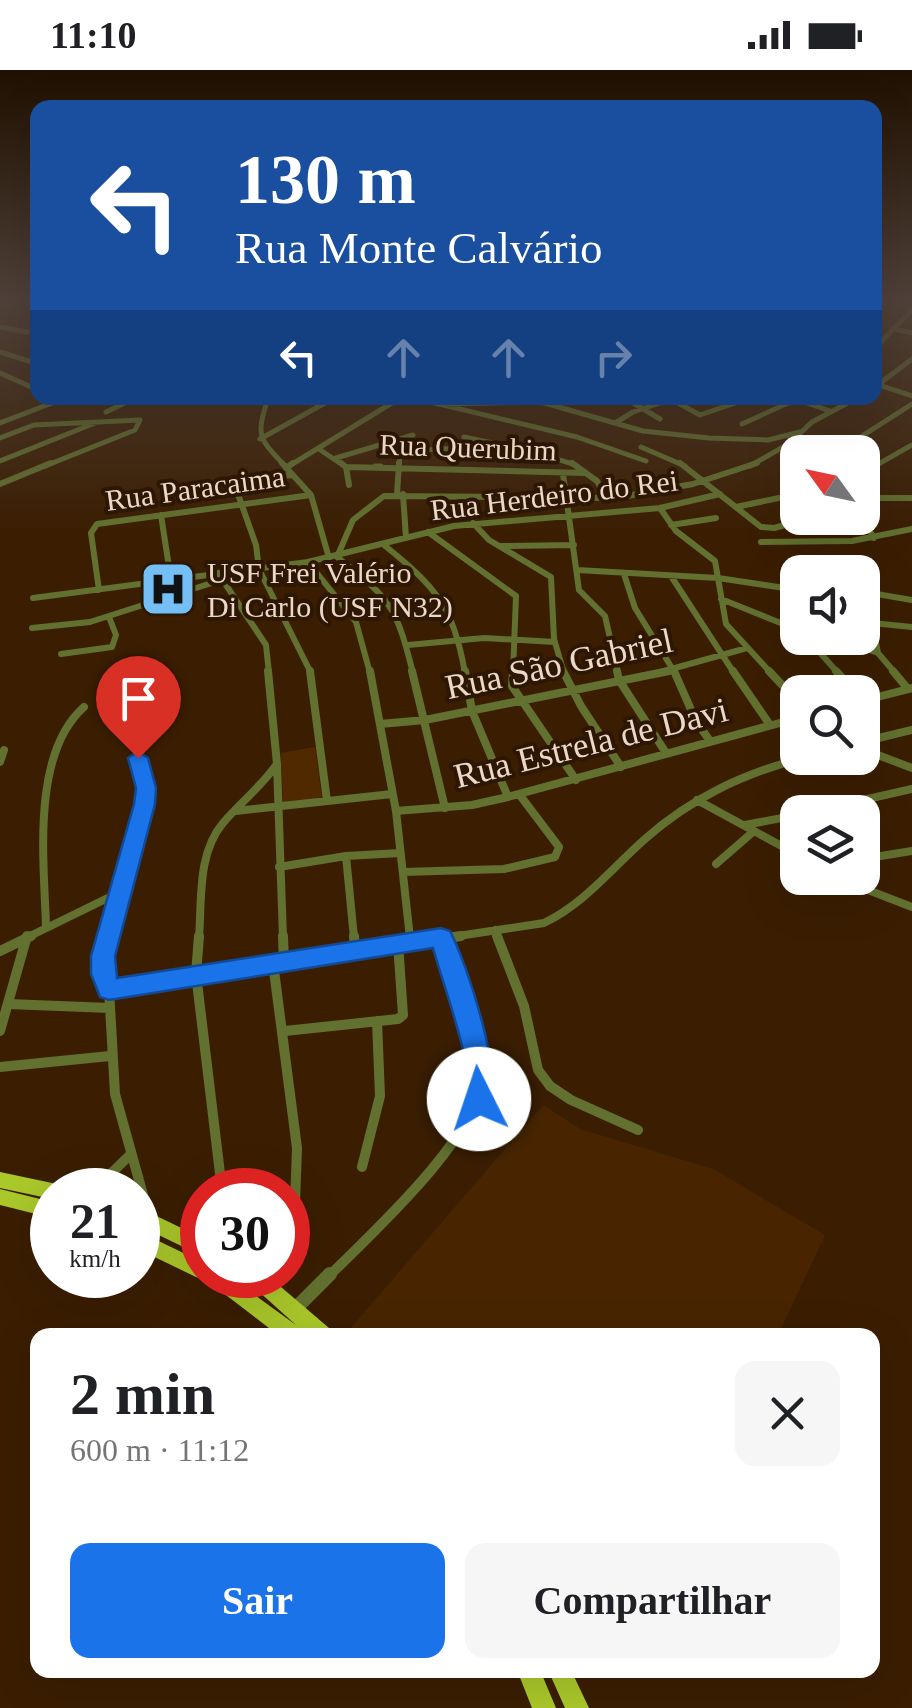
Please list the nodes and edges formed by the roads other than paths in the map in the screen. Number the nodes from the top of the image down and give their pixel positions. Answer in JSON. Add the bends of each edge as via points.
{"nodes":[{"id":1,"x":882,"y":388,"type":"edge"},
{"id":2,"x":912,"y":400,"type":"edge"},
{"id":3,"x":47,"y":405,"type":"edge"},
{"id":4,"x":120,"y":405,"type":"edge"},
{"id":5,"x":267,"y":405,"type":"edge"},
{"id":6,"x":321,"y":405,"type":"edge"},
{"id":7,"x":389,"y":405,"type":"edge"},
{"id":8,"x":443,"y":405,"type":"edge"},
{"id":9,"x":551,"y":405,"type":"edge"},
{"id":10,"x":638,"y":405,"type":"edge"},
{"id":11,"x":652,"y":405,"type":"edge"},
{"id":12,"x":683,"y":405,"type":"edge"},
{"id":13,"x":781,"y":405,"type":"edge"},
{"id":14,"x":813,"y":405,"type":"edge"},
{"id":15,"x":844,"y":405,"type":"edge"},
{"id":16,"x":728,"y":406,"type":"edge"},
{"id":17,"x":644,"y":408,"type":"junction"},
{"id":18,"x":106,"y":412,"type":"dead end"},
{"id":19,"x":831,"y":412,"type":"junction"},
{"id":20,"x":705,"y":414,"type":"joint"},
{"id":21,"x":100,"y":420,"type":"junction"},
{"id":22,"x":660,"y":420,"type":"dead end"},
{"id":23,"x":0,"y":423,"type":"edge"},
{"id":24,"x":615,"y":424,"type":"junction"},
{"id":25,"x":742,"y":424,"type":"dead end"},
{"id":26,"x":800,"y":432,"type":"junction"},
{"id":27,"x":412,"y":435,"type":"dead end"},
{"id":28,"x":862,"y":435,"type":"edge"},
{"id":29,"x":0,"y":437,"type":"edge"},
{"id":30,"x":464,"y":437,"type":"dead end"},
{"id":31,"x":260,"y":438,"type":"junction"},
{"id":32,"x":912,"y":445,"type":"edge"},
{"id":33,"x":641,"y":447,"type":"dead end"},
{"id":34,"x":318,"y":448,"type":"junction"},
{"id":35,"x":538,"y":454,"type":"junction"},
{"id":36,"x":336,"y":458,"type":"junction"},
{"id":37,"x":0,"y":461,"type":"edge"},
{"id":38,"x":646,"y":462,"type":"dead end"},
{"id":39,"x":880,"y":463,"type":"edge"},
{"id":40,"x":398,"y":464,"type":"junction"},
{"id":41,"x":346,"y":467,"type":"junction"},
{"id":42,"x":286,"y":468,"type":"junction"},
{"id":43,"x":588,"y":473,"type":"junction"},
{"id":44,"x":563,"y":474,"type":"junction"},
{"id":45,"x":0,"y":475,"type":"edge"},
{"id":46,"x":292,"y":475,"type":"junction"},
{"id":47,"x":4,"y":482,"type":"edge"},
{"id":48,"x":234,"y":482,"type":"junction"},
{"id":49,"x":704,"y":482,"type":"junction"},
{"id":50,"x":349,"y":485,"type":"dead end"},
{"id":51,"x":168,"y":491,"type":"dead end"},
{"id":52,"x":400,"y":494,"type":"junction"},
{"id":53,"x":720,"y":494,"type":"junction"},
{"id":54,"x":311,"y":495,"type":"junction"},
{"id":55,"x":566,"y":496,"type":"junction"},
{"id":56,"x":607,"y":498,"type":"junction"},
{"id":57,"x":780,"y":498,"type":"edge"},
{"id":58,"x":880,"y":498,"type":"edge"},
{"id":59,"x":912,"y":498,"type":"edge"},
{"id":60,"x":243,"y":505,"type":"junction"},
{"id":61,"x":736,"y":507,"type":"junction"},
{"id":62,"x":660,"y":508,"type":"junction"},
{"id":63,"x":161,"y":515,"type":"junction"},
{"id":64,"x":569,"y":516,"type":"junction"},
{"id":65,"x":716,"y":518,"type":"dead end"},
{"id":66,"x":473,"y":523,"type":"junction"},
{"id":67,"x":670,"y":524,"type":"junction"},
{"id":68,"x":780,"y":526,"type":"edge"},
{"id":69,"x":912,"y":530,"type":"edge"},
{"id":70,"x":428,"y":532,"type":"junction"},
{"id":71,"x":872,"y":535,"type":"edge"},
{"id":72,"x":406,"y":538,"type":"junction"},
{"id":73,"x":874,"y":538,"type":"junction"},
{"id":74,"x":761,"y":542,"type":"dead end"},
{"id":75,"x":384,"y":544,"type":"junction"},
{"id":76,"x":574,"y":544,"type":"junction"},
{"id":77,"x":499,"y":546,"type":"junction"},
{"id":78,"x":333,"y":557,"type":"junction"},
{"id":79,"x":308,"y":562,"type":"junction"},
{"id":80,"x":259,"y":569,"type":"junction"},
{"id":81,"x":577,"y":570,"type":"junction"},
{"id":82,"x":624,"y":574,"type":"junction"},
{"id":83,"x":671,"y":576,"type":"junction"},
{"id":84,"x":219,"y":577,"type":"junction"},
{"id":85,"x":718,"y":578,"type":"junction"},
{"id":86,"x":171,"y":580,"type":"junction"},
{"id":87,"x":780,"y":587,"type":"edge"},
{"id":88,"x":100,"y":590,"type":"junction"},
{"id":89,"x":880,"y":595,"type":"edge"},
{"id":90,"x":33,"y":598,"type":"dead end"},
{"id":91,"x":722,"y":600,"type":"junction"},
{"id":92,"x":912,"y":600,"type":"edge"},
{"id":93,"x":109,"y":617,"type":"junction"},
{"id":94,"x":780,"y":621,"type":"edge"},
{"id":95,"x":880,"y":624,"type":"edge"},
{"id":96,"x":55,"y":626,"type":"junction"},
{"id":97,"x":912,"y":627,"type":"edge"},
{"id":98,"x":32,"y":628,"type":"dead end"},
{"id":99,"x":45,"y":637,"type":"dead end"},
{"id":100,"x":55,"y":637,"type":"dead end"},
{"id":101,"x":512,"y":638,"type":"junction"},
{"id":102,"x":459,"y":639,"type":"junction"},
{"id":103,"x":554,"y":642,"type":"junction"},
{"id":104,"x":408,"y":645,"type":"junction"},
{"id":105,"x":747,"y":648,"type":"junction"},
{"id":106,"x":102,"y":652,"type":"joint"},
{"id":107,"x":61,"y":654,"type":"dead end"},
{"id":108,"x":880,"y":654,"type":"edge"},
{"id":109,"x":822,"y":655,"type":"edge"},
{"id":110,"x":724,"y":656,"type":"junction"},
{"id":111,"x":673,"y":670,"type":"junction"},
{"id":112,"x":840,"y":675,"type":"edge"},
{"id":113,"x":619,"y":680,"type":"junction"},
{"id":114,"x":780,"y":683,"type":"edge"},
{"id":115,"x":910,"y":688,"type":"edge"},
{"id":116,"x":571,"y":690,"type":"junction"},
{"id":117,"x":880,"y":696,"type":"edge"},
{"id":118,"x":520,"y":700,"type":"junction"},
{"id":119,"x":84,"y":707,"type":"dead end"},
{"id":120,"x":472,"y":711,"type":"junction"},
{"id":121,"x":426,"y":720,"type":"junction"},
{"id":122,"x":780,"y":722,"type":"edge"},
{"id":123,"x":380,"y":724,"type":"junction"},
{"id":124,"x":770,"y":725,"type":"junction"},
{"id":125,"x":139,"y":728,"type":"dead end"},
{"id":126,"x":912,"y":730,"type":"edge"},
{"id":127,"x":880,"y":740,"type":"edge"},
{"id":128,"x":710,"y":741,"type":"junction"},
{"id":129,"x":4,"y":750,"type":"dead end"},
{"id":130,"x":666,"y":753,"type":"junction"},
{"id":131,"x":880,"y":754,"type":"edge"},
{"id":132,"x":0,"y":762,"type":"edge"},
{"id":133,"x":780,"y":763,"type":"edge"},
{"id":134,"x":277,"y":764,"type":"junction"},
{"id":135,"x":621,"y":766,"type":"junction"},
{"id":136,"x":912,"y":768,"type":"edge"},
{"id":137,"x":576,"y":780,"type":"junction"},
{"id":138,"x":912,"y":789,"type":"edge"},
{"id":139,"x":392,"y":794,"type":"junction"},
{"id":140,"x":514,"y":795,"type":"junction"},
{"id":141,"x":880,"y":796,"type":"edge"},
{"id":142,"x":697,"y":800,"type":"junction"},
{"id":143,"x":327,"y":801,"type":"junction"},
{"id":144,"x":280,"y":807,"type":"junction"},
{"id":145,"x":444,"y":808,"type":"junction"},
{"id":146,"x":236,"y":811,"type":"junction"},
{"id":147,"x":396,"y":811,"type":"junction"},
{"id":148,"x":780,"y":819,"type":"edge"},
{"id":149,"x":742,"y":826,"type":"junction"},
{"id":150,"x":754,"y":830,"type":"junction"},
{"id":151,"x":780,"y":845,"type":"edge"},
{"id":152,"x":912,"y":851,"type":"edge"},
{"id":153,"x":400,"y":853,"type":"junction"},
{"id":154,"x":346,"y":856,"type":"junction"},
{"id":155,"x":880,"y":856,"type":"edge"},
{"id":156,"x":716,"y":864,"type":"dead end"},
{"id":157,"x":280,"y":867,"type":"junction"},
{"id":158,"x":404,"y":872,"type":"junction"},
{"id":159,"x":118,"y":893,"type":"junction"},
{"id":160,"x":880,"y":895,"type":"edge"},
{"id":161,"x":912,"y":907,"type":"edge"},
{"id":162,"x":46,"y":926,"type":"junction"},
{"id":163,"x":495,"y":930,"type":"junction"},
{"id":164,"x":27,"y":936,"type":"junction"},
{"id":165,"x":441,"y":937,"type":"junction"},
{"id":166,"x":410,"y":940,"type":"junction"},
{"id":167,"x":398,"y":943,"type":"junction"},
{"id":168,"x":354,"y":949,"type":"junction"},
{"id":169,"x":0,"y":951,"type":"edge"},
{"id":170,"x":278,"y":962,"type":"junction"},
{"id":171,"x":196,"y":974,"type":"junction"},
{"id":172,"x":109,"y":989,"type":"junction"},
{"id":173,"x":8,"y":1004,"type":"junction"},
{"id":174,"x":110,"y":1008,"type":"junction"},
{"id":175,"x":377,"y":1022,"type":"junction"},
{"id":176,"x":285,"y":1031,"type":"junction"},
{"id":177,"x":0,"y":1032,"type":"edge"},
{"id":178,"x":110,"y":1056,"type":"junction"},
{"id":179,"x":0,"y":1067,"type":"edge"},
{"id":180,"x":638,"y":1130,"type":"dead end"},
{"id":181,"x":130,"y":1155,"type":"junction"},
{"id":182,"x":362,"y":1167,"type":"dead end"},
{"id":183,"x":117,"y":1168,"type":"edge"},
{"id":184,"x":133,"y":1168,"type":"edge"},
{"id":185,"x":219,"y":1168,"type":"edge"},
{"id":186,"x":298,"y":1168,"type":"edge"},
{"id":187,"x":0,"y":1180,"type":"edge"},
{"id":188,"x":30,"y":1186,"type":"edge"},
{"id":189,"x":0,"y":1197,"type":"edge"},
{"id":190,"x":30,"y":1204,"type":"edge"},
{"id":191,"x":243,"y":1298,"type":"edge"},
{"id":192,"x":280,"y":1298,"type":"edge"},
{"id":193,"x":294,"y":1309,"type":"junction"},
{"id":194,"x":284,"y":1328,"type":"edge"},
{"id":195,"x":314,"y":1328,"type":"edge"},
{"id":196,"x":531,"y":1678,"type":"edge"},
{"id":197,"x":564,"y":1678,"type":"edge"},
{"id":198,"x":544,"y":1708,"type":"edge"},
{"id":199,"x":577,"y":1708,"type":"edge"}],
"edges":[{"from":1,"to":2,"type":"street"},
{"from":2,"to":28,"type":"street"},
{"from":3,"to":23,"type":"street"},
{"from":4,"to":18,"type":"street"},
{"from":5,"to":31,"type":"street"},
{"from":6,"to":31,"type":"street"},
{"from":7,"to":34,"type":"street"},
{"from":8,"to":38,"type":"street","via":[[577,437]]},
{"from":9,"to":24,"type":"street"},
{"from":10,"to":17,"type":"street"},
{"from":11,"to":17,"type":"street"},
{"from":12,"to":20,"type":"street"},
{"from":13,"to":25,"type":"street"},
{"from":14,"to":19,"type":"street"},
{"from":15,"to":19,"type":"street"},
{"from":16,"to":20,"type":"street"},
{"from":17,"to":22,"type":"street"},
{"from":17,"to":24,"type":"street"},
{"from":19,"to":26,"type":"street"},
{"from":21,"to":29,"type":"street","via":[[34,425]]},
{"from":21,"to":37,"type":"street"},
{"from":21,"to":47,"type":"street","via":[[140,420],[134,430]]},
{"from":24,"to":26,"type":"street","via":[[732,440]]},
{"from":26,"to":49,"type":"street","via":[[756,464]]},
{"from":27,"to":36,"type":"street"},
{"from":30,"to":35,"type":"street"},
{"from":31,"to":42,"type":"street"},
{"from":32,"to":39,"type":"street"},
{"from":33,"to":49,"type":"street"},
{"from":34,"to":36,"type":"street"},
{"from":34,"to":42,"type":"street"},
{"from":35,"to":40,"type":"street","via":[[424,447],[401,454]]},
{"from":35,"to":43,"type":"street"},
{"from":36,"to":41,"type":"street"},
{"from":40,"to":41,"type":"street","name":"Rua Querubim"},
{"from":40,"to":44,"type":"street","name":"Rua Querubim"},
{"from":40,"to":52,"type":"street"},
{"from":41,"to":50,"type":"street"},
{"from":42,"to":46,"type":"street"},
{"from":43,"to":44,"type":"street","name":"Rua Querubim"},
{"from":43,"to":56,"type":"street"},
{"from":44,"to":55,"type":"street"},
{"from":45,"to":47,"type":"street"},
{"from":46,"to":48,"type":"street"},
{"from":46,"to":54,"type":"street"},
{"from":48,"to":51,"type":"street"},
{"from":48,"to":60,"type":"street"},
{"from":49,"to":53,"type":"street"},
{"from":49,"to":56,"type":"street"},
{"from":52,"to":55,"type":"street"},
{"from":52,"to":72,"type":"street"},
{"from":52,"to":78,"type":"street","via":[[358,512]]},
{"from":53,"to":61,"type":"street"},
{"from":53,"to":62,"type":"street","name":"Rua Herdeiro do Rei"},
{"from":54,"to":60,"type":"street","name":"Rua Paracaima"},
{"from":54,"to":78,"type":"street"},
{"from":55,"to":56,"type":"street"},
{"from":55,"to":64,"type":"street"},
{"from":57,"to":61,"type":"street"},
{"from":58,"to":59,"type":"street"},
{"from":60,"to":63,"type":"street","name":"Rua Paracaima"},
{"from":60,"to":80,"type":"street"},
{"from":61,"to":68,"type":"street","via":[[766,529]]},
{"from":62,"to":64,"type":"street","name":"Rua Herdeiro do Rei"},
{"from":62,"to":67,"type":"street"},
{"from":63,"to":86,"type":"street"},
{"from":63,"to":88,"type":"street","name":"Rua Paracaima","via":[[98,524],[92,533]]},
{"from":64,"to":66,"type":"street","name":"Rua Herdeiro do Rei"},
{"from":64,"to":76,"type":"street"},
{"from":65,"to":67,"type":"street"},
{"from":66,"to":70,"type":"street","name":"Rua Herdeiro do Rei"},
{"from":66,"to":77,"type":"street"},
{"from":67,"to":85,"type":"street","via":[[711,556]]},
{"from":69,"to":73,"type":"street"},
{"from":70,"to":72,"type":"street","name":"Rua Herdeiro do Rei"},
{"from":70,"to":101,"type":"street","via":[[516,596]]},
{"from":71,"to":73,"type":"street"},
{"from":72,"to":75,"type":"street","name":"Rua Herdeiro do Rei"},
{"from":73,"to":74,"type":"street"},
{"from":75,"to":78,"type":"street","name":"Rua Herdeiro do Rei"},
{"from":75,"to":102,"type":"street","via":[[436,591]]},
{"from":76,"to":77,"type":"street"},
{"from":76,"to":81,"type":"street"},
{"from":77,"to":103,"type":"street","via":[[551,576]]},
{"from":78,"to":79,"type":"street","name":"Rua Herdeiro do Rei"},
{"from":78,"to":104,"type":"street","via":[[385,595]]},
{"from":79,"to":80,"type":"street","name":"Rua Herdeiro do Rei"},
{"from":79,"to":123,"type":"street","via":[[361,631]]},
{"from":80,"to":84,"type":"street","name":"Rua Herdeiro do Rei"},
{"from":80,"to":143,"type":"street","via":[[310,669]]},
{"from":81,"to":82,"type":"street"},
{"from":81,"to":113,"type":"street","via":[[579,590],[606,616]]},
{"from":82,"to":83,"type":"street"},
{"from":82,"to":111,"type":"street","via":[[632,606]]},
{"from":83,"to":85,"type":"street"},
{"from":83,"to":110,"type":"street"},
{"from":84,"to":86,"type":"street"},
{"from":84,"to":93,"type":"street"},
{"from":84,"to":134,"type":"street","via":[[266,645]]},
{"from":85,"to":87,"type":"street"},
{"from":85,"to":91,"type":"street"},
{"from":86,"to":88,"type":"street"},
{"from":88,"to":90,"type":"street"},
{"from":89,"to":92,"type":"street"},
{"from":91,"to":94,"type":"street"},
{"from":91,"to":105,"type":"street","via":[[726,624]]},
{"from":93,"to":96,"type":"street"},
{"from":93,"to":106,"type":"street","via":[[115,642]]},
{"from":95,"to":97,"type":"street"},
{"from":96,"to":98,"type":"street"},
{"from":96,"to":99,"type":"street"},
{"from":96,"to":100,"type":"street"},
{"from":101,"to":102,"type":"street"},
{"from":101,"to":103,"type":"street"},
{"from":101,"to":118,"type":"street","via":[[512,686]]},
{"from":102,"to":104,"type":"street"},
{"from":102,"to":120,"type":"street"},
{"from":103,"to":116,"type":"street"},
{"from":104,"to":121,"type":"street"},
{"from":105,"to":110,"type":"street","name":"Rua São Gabriel"},
{"from":105,"to":114,"type":"street"},
{"from":106,"to":107,"type":"street"},
{"from":108,"to":115,"type":"street"},
{"from":109,"to":112,"type":"street"},
{"from":110,"to":111,"type":"street","name":"Rua São Gabriel"},
{"from":110,"to":124,"type":"street"},
{"from":111,"to":113,"type":"street","name":"Rua São Gabriel"},
{"from":111,"to":128,"type":"street","via":[[694,722]]},
{"from":113,"to":116,"type":"street","name":"Rua São Gabriel"},
{"from":113,"to":130,"type":"street"},
{"from":115,"to":117,"type":"street"},
{"from":116,"to":118,"type":"street","name":"Rua São Gabriel"},
{"from":116,"to":135,"type":"street"},
{"from":118,"to":120,"type":"street","name":"Rua São Gabriel"},
{"from":118,"to":137,"type":"street"},
{"from":119,"to":162,"type":"street","via":[[67,722],[43,802]]},
{"from":120,"to":121,"type":"street","name":"Rua São Gabriel"},
{"from":120,"to":140,"type":"street"},
{"from":121,"to":123,"type":"street","name":"Rua São Gabriel"},
{"from":121,"to":145,"type":"street"},
{"from":122,"to":124,"type":"street","name":"Rua Estrela de Davi"},
{"from":123,"to":139,"type":"street"},
{"from":124,"to":128,"type":"street","name":"Rua Estrela de Davi"},
{"from":125,"to":159,"type":"street","via":[[144,804]]},
{"from":126,"to":127,"type":"street"},
{"from":128,"to":130,"type":"street","name":"Rua Estrela de Davi"},
{"from":129,"to":132,"type":"street"},
{"from":130,"to":135,"type":"street","name":"Rua Estrela de Davi"},
{"from":131,"to":136,"type":"street"},
{"from":133,"to":142,"type":"street","via":[[745,772]]},
{"from":134,"to":144,"type":"street"},
{"from":134,"to":146,"type":"street"},
{"from":135,"to":137,"type":"street","name":"Rua Estrela de Davi"},
{"from":137,"to":140,"type":"street","name":"Rua Estrela de Davi"},
{"from":138,"to":141,"type":"street"},
{"from":139,"to":143,"type":"street"},
{"from":139,"to":147,"type":"street"},
{"from":140,"to":145,"type":"street","name":"Rua Estrela de Davi"},
{"from":140,"to":158,"type":"street","via":[[559,847],[555,857],[538,864]]},
{"from":142,"to":149,"type":"street"},
{"from":142,"to":163,"type":"street","via":[[564,915]]},
{"from":143,"to":144,"type":"street"},
{"from":144,"to":146,"type":"street"},
{"from":144,"to":157,"type":"street"},
{"from":145,"to":147,"type":"street","name":"Rua Estrela de Davi"},
{"from":146,"to":171,"type":"street","via":[[205,854]]},
{"from":147,"to":153,"type":"street"},
{"from":148,"to":149,"type":"street"},
{"from":149,"to":150,"type":"street"},
{"from":150,"to":151,"type":"street"},
{"from":150,"to":156,"type":"street"},
{"from":152,"to":155,"type":"street"},
{"from":153,"to":154,"type":"street"},
{"from":153,"to":158,"type":"street"},
{"from":154,"to":157,"type":"street"},
{"from":154,"to":168,"type":"street"},
{"from":157,"to":170,"type":"street"},
{"from":158,"to":166,"type":"street"},
{"from":159,"to":162,"type":"street"},
{"from":159,"to":172,"type":"street","via":[[103,956]]},
{"from":160,"to":161,"type":"street"},
{"from":162,"to":164,"type":"street"},
{"from":163,"to":165,"type":"street"},
{"from":163,"to":180,"type":"street","via":[[524,1006],[538,1070],[571,1100]]},
{"from":164,"to":169,"type":"street"},
{"from":164,"to":173,"type":"street"},
{"from":165,"to":166,"type":"street"},
{"from":165,"to":193,"type":"street","via":[[478,1056],[479,1099],[430,1170]]},
{"from":166,"to":167,"type":"street"},
{"from":167,"to":168,"type":"street"},
{"from":167,"to":175,"type":"street","via":[[405,1009],[398,1019]]},
{"from":168,"to":170,"type":"street"},
{"from":170,"to":171,"type":"street"},
{"from":170,"to":176,"type":"street"},
{"from":171,"to":172,"type":"street"},
{"from":171,"to":185,"type":"street"},
{"from":172,"to":174,"type":"street"},
{"from":173,"to":174,"type":"street"},
{"from":173,"to":177,"type":"street"},
{"from":174,"to":178,"type":"street"},
{"from":175,"to":176,"type":"street"},
{"from":175,"to":182,"type":"street","via":[[381,1106]]},
{"from":176,"to":186,"type":"street"},
{"from":178,"to":179,"type":"street"},
{"from":178,"to":181,"type":"street"},
{"from":181,"to":183,"type":"street"},
{"from":181,"to":184,"type":"street"},
{"from":187,"to":188,"type":"highway"},
{"from":189,"to":190,"type":"highway"},
{"from":191,"to":194,"type":"highway"},
{"from":192,"to":193,"type":"highway"},
{"from":193,"to":195,"type":"highway"},
{"from":196,"to":198,"type":"highway"},
{"from":197,"to":199,"type":"highway"}]}
